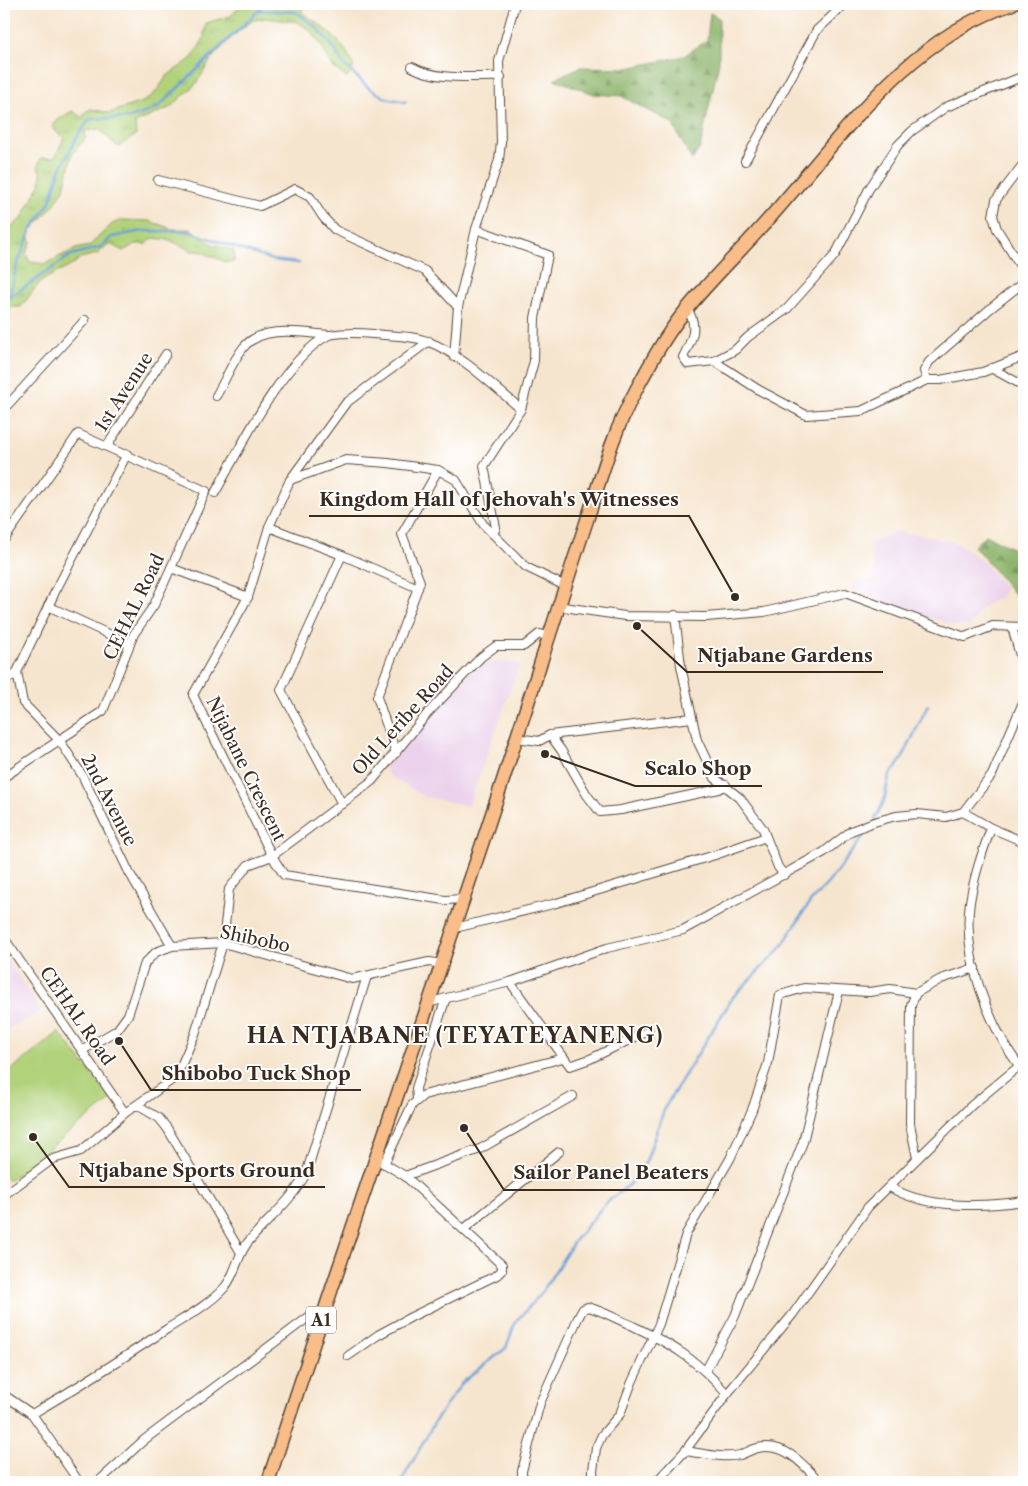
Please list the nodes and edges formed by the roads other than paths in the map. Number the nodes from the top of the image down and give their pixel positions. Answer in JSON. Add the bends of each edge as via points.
{"nodes":[{"id":1,"x":515,"y":4,"type":"edge"},
{"id":2,"x":845,"y":4,"type":"edge"},
{"id":3,"x":1012,"y":4,"type":"edge"},
{"id":4,"x":412,"y":67,"type":"dead end"},
{"id":5,"x":1024,"y":76,"type":"edge"},
{"id":6,"x":501,"y":77,"type":"junction"},
{"id":7,"x":745,"y":161,"type":"dead end"},
{"id":8,"x":1024,"y":163,"type":"edge"},
{"id":9,"x":158,"y":180,"type":"dead end"},
{"id":10,"x":476,"y":230,"type":"junction"},
{"id":11,"x":1024,"y":272,"type":"edge"},
{"id":12,"x":1024,"y":282,"type":"edge"},
{"id":13,"x":458,"y":306,"type":"junction"},
{"id":14,"x":686,"y":309,"type":"junction"},
{"id":15,"x":85,"y":320,"type":"dead end"},
{"id":16,"x":328,"y":335,"type":"junction"},
{"id":17,"x":429,"y":342,"type":"junction"},
{"id":18,"x":166,"y":354,"type":"dead end"},
{"id":19,"x":1024,"y":356,"type":"edge"},
{"id":20,"x":454,"y":357,"type":"junction"},
{"id":21,"x":714,"y":360,"type":"junction"},
{"id":22,"x":991,"y":368,"type":"junction"},
{"id":23,"x":927,"y":380,"type":"junction"},
{"id":24,"x":1024,"y":386,"type":"edge"},
{"id":25,"x":216,"y":396,"type":"dead end"},
{"id":26,"x":4,"y":409,"type":"edge"},
{"id":27,"x":521,"y":409,"type":"junction"},
{"id":28,"x":107,"y":446,"type":"junction"},
{"id":29,"x":127,"y":454,"type":"junction"},
{"id":30,"x":438,"y":470,"type":"junction"},
{"id":31,"x":290,"y":480,"type":"junction"},
{"id":32,"x":206,"y":491,"type":"joint"},
{"id":33,"x":215,"y":493,"type":"dead end"},
{"id":34,"x":269,"y":527,"type":"junction"},
{"id":35,"x":493,"y":534,"type":"junction"},
{"id":36,"x":4,"y":540,"type":"edge"},
{"id":37,"x":342,"y":555,"type":"junction"},
{"id":38,"x":171,"y":568,"type":"junction"},
{"id":39,"x":565,"y":586,"type":"junction"},
{"id":40,"x":418,"y":588,"type":"junction"},
{"id":41,"x":248,"y":597,"type":"junction"},
{"id":42,"x":48,"y":606,"type":"junction"},
{"id":43,"x":557,"y":606,"type":"junction"},
{"id":44,"x":675,"y":615,"type":"junction"},
{"id":45,"x":1012,"y":627,"type":"junction"},
{"id":46,"x":1024,"y":627,"type":"edge"},
{"id":47,"x":549,"y":636,"type":"junction"},
{"id":48,"x":130,"y":644,"type":"junction"},
{"id":49,"x":1024,"y":670,"type":"edge"},
{"id":50,"x":17,"y":672,"type":"junction"},
{"id":51,"x":4,"y":682,"type":"edge"},
{"id":52,"x":1024,"y":700,"type":"edge"},
{"id":53,"x":692,"y":718,"type":"junction"},
{"id":54,"x":550,"y":735,"type":"junction"},
{"id":55,"x":516,"y":738,"type":"junction"},
{"id":56,"x":60,"y":741,"type":"junction"},
{"id":57,"x":396,"y":753,"type":"junction"},
{"id":58,"x":4,"y":777,"type":"edge"},
{"id":59,"x":726,"y":785,"type":"junction"},
{"id":60,"x":342,"y":804,"type":"junction"},
{"id":61,"x":962,"y":812,"type":"junction"},
{"id":62,"x":991,"y":828,"type":"junction"},
{"id":63,"x":766,"y":836,"type":"junction"},
{"id":64,"x":1024,"y":842,"type":"edge"},
{"id":65,"x":272,"y":856,"type":"junction"},
{"id":66,"x":784,"y":875,"type":"junction"},
{"id":67,"x":464,"y":900,"type":"junction"},
{"id":68,"x":455,"y":928,"type":"junction"},
{"id":69,"x":4,"y":938,"type":"edge"},
{"id":70,"x":223,"y":944,"type":"junction"},
{"id":71,"x":172,"y":946,"type":"junction"},
{"id":72,"x":443,"y":964,"type":"junction"},
{"id":73,"x":975,"y":968,"type":"junction"},
{"id":74,"x":367,"y":976,"type":"junction"},
{"id":75,"x":510,"y":982,"type":"junction"},
{"id":76,"x":839,"y":991,"type":"junction"},
{"id":77,"x":916,"y":993,"type":"junction"},
{"id":78,"x":446,"y":998,"type":"junction"},
{"id":79,"x":431,"y":1002,"type":"junction"},
{"id":80,"x":648,"y":1030,"type":"dead end"},
{"id":81,"x":83,"y":1050,"type":"junction"},
{"id":82,"x":563,"y":1058,"type":"junction"},
{"id":83,"x":1022,"y":1065,"type":"edge"},
{"id":84,"x":573,"y":1096,"type":"dead end"},
{"id":85,"x":417,"y":1099,"type":"junction"},
{"id":86,"x":137,"y":1105,"type":"junction"},
{"id":87,"x":125,"y":1113,"type":"junction"},
{"id":88,"x":559,"y":1152,"type":"dead end"},
{"id":89,"x":917,"y":1158,"type":"junction"},
{"id":90,"x":381,"y":1162,"type":"junction"},
{"id":91,"x":405,"y":1176,"type":"junction"},
{"id":92,"x":890,"y":1187,"type":"junction"},
{"id":93,"x":4,"y":1195,"type":"edge"},
{"id":94,"x":1024,"y":1201,"type":"edge"},
{"id":95,"x":464,"y":1229,"type":"junction"},
{"id":96,"x":240,"y":1251,"type":"junction"},
{"id":97,"x":310,"y":1316,"type":"dead end"},
{"id":98,"x":654,"y":1336,"type":"junction"},
{"id":99,"x":348,"y":1356,"type":"dead end"},
{"id":100,"x":706,"y":1370,"type":"junction"},
{"id":101,"x":727,"y":1394,"type":"junction"},
{"id":102,"x":4,"y":1395,"type":"edge"},
{"id":103,"x":32,"y":1414,"type":"junction"},
{"id":104,"x":685,"y":1451,"type":"junction"},
{"id":105,"x":79,"y":1482,"type":"edge"},
{"id":106,"x":98,"y":1482,"type":"edge"},
{"id":107,"x":268,"y":1482,"type":"edge"},
{"id":108,"x":530,"y":1482,"type":"edge"},
{"id":109,"x":594,"y":1482,"type":"edge"},
{"id":110,"x":656,"y":1482,"type":"edge"},
{"id":111,"x":820,"y":1482,"type":"edge"}],
"edges":[{"from":1,"to":6,"type":"street","via":[[499,61]]},
{"from":2,"to":7,"type":"street","via":[[817,30]]},
{"from":3,"to":14,"type":"main road","number":"A1","via":[[962,27],[895,76],[868,102],[766,222]]},
{"from":4,"to":6,"type":"street","via":[[420,72],[450,76]]},
{"from":5,"to":21,"type":"street","via":[[946,106],[912,131],[898,145],[869,189],[835,255],[787,309],[735,350]]},
{"from":6,"to":10,"type":"street","via":[[499,160]]},
{"from":8,"to":11,"type":"street","via":[[996,200],[993,216],[997,229]]},
{"from":9,"to":13,"type":"street","via":[[260,206],[295,189],[310,197],[322,217],[335,230],[426,271]]},
{"from":10,"to":13,"type":"street"},
{"from":10,"to":27,"type":"street","via":[[548,255],[534,318],[534,361]]},
{"from":12,"to":23,"type":"street","via":[[929,362],[924,371]]},
{"from":13,"to":20,"type":"street"},
{"from":14,"to":21,"type":"street","via":[[693,318],[694,330],[683,357],[688,364]]},
{"from":14,"to":39,"type":"main road","number":"A1","via":[[648,367],[620,423]]},
{"from":15,"to":26,"type":"street"},
{"from":16,"to":17,"type":"street","via":[[362,333]]},
{"from":16,"to":25,"type":"street","via":[[284,331],[260,336],[243,347]]},
{"from":16,"to":33,"type":"street","via":[[286,376]]},
{"from":17,"to":20,"type":"street"},
{"from":17,"to":31,"type":"street","name":"Ntjabane Crescent","via":[[346,403]]},
{"from":18,"to":28,"type":"street","name":"1st Avenue"},
{"from":19,"to":22,"type":"street"},
{"from":20,"to":27,"type":"street"},
{"from":21,"to":23,"type":"street","via":[[759,390],[806,415],[861,411]]},
{"from":22,"to":23,"type":"street"},
{"from":22,"to":24,"type":"street"},
{"from":27,"to":35,"type":"street","via":[[484,466],[496,528]]},
{"from":28,"to":29,"type":"street","name":"1st Avenue"},
{"from":28,"to":36,"type":"street","name":"1st Avenue","via":[[78,434]]},
{"from":29,"to":32,"type":"street","name":"1st Avenue"},
{"from":29,"to":42,"type":"street"},
{"from":30,"to":31,"type":"street","via":[[346,460]]},
{"from":30,"to":35,"type":"street","via":[[456,480],[483,524]]},
{"from":30,"to":40,"type":"street","via":[[402,534],[417,569]]},
{"from":31,"to":34,"type":"street","name":"Ntjabane Crescent"},
{"from":32,"to":38,"type":"street","name":"CEHAL Road"},
{"from":34,"to":37,"type":"street"},
{"from":34,"to":41,"type":"street","name":"Ntjabane Crescent"},
{"from":35,"to":39,"type":"street","via":[[526,567]]},
{"from":37,"to":40,"type":"street"},
{"from":37,"to":60,"type":"street","via":[[280,690]]},
{"from":38,"to":41,"type":"street"},
{"from":38,"to":48,"type":"street","name":"CEHAL Road","via":[[154,605]]},
{"from":39,"to":43,"type":"main road","number":"A1"},
{"from":40,"to":57,"type":"street","via":[[377,697]]},
{"from":41,"to":65,"type":"street","name":"Ntjabane Crescent","via":[[193,695]]},
{"from":42,"to":48,"type":"street"},
{"from":42,"to":50,"type":"street"},
{"from":43,"to":44,"type":"street","via":[[625,616]]},
{"from":43,"to":47,"type":"main road","number":"A1"},
{"from":44,"to":45,"type":"street","via":[[706,617],[764,612],[845,593],[964,637],[993,626]]},
{"from":44,"to":53,"type":"street"},
{"from":45,"to":46,"type":"street"},
{"from":45,"to":49,"type":"street"},
{"from":47,"to":55,"type":"main road","number":"A1"},
{"from":47,"to":57,"type":"street","name":"Old Leribe Road","via":[[539,634],[524,646],[496,646],[481,657],[427,714]]},
{"from":48,"to":56,"type":"street","name":"CEHAL Road","via":[[103,710]]},
{"from":50,"to":51,"type":"street"},
{"from":50,"to":56,"type":"street","name":"2nd Avenue","via":[[24,703]]},
{"from":52,"to":61,"type":"street","via":[[992,775]]},
{"from":53,"to":54,"type":"street"},
{"from":53,"to":59,"type":"street","via":[[697,740],[715,778]]},
{"from":54,"to":55,"type":"street","via":[[539,741]]},
{"from":54,"to":59,"type":"street","via":[[600,812]]},
{"from":55,"to":67,"type":"main road","number":"A1"},
{"from":56,"to":58,"type":"street","name":"CEHAL Road"},
{"from":56,"to":71,"type":"street","name":"2nd Avenue","via":[[82,775],[129,872]]},
{"from":57,"to":60,"type":"street","name":"Old Leribe Road","via":[[372,781]]},
{"from":59,"to":63,"type":"street","via":[[755,816]]},
{"from":60,"to":65,"type":"street","name":"Old Leribe Road"},
{"from":61,"to":62,"type":"street"},
{"from":61,"to":66,"type":"street","via":[[946,817],[896,816],[874,822],[851,831],[824,852]]},
{"from":62,"to":64,"type":"street"},
{"from":62,"to":73,"type":"street","via":[[970,904],[969,934]]},
{"from":63,"to":66,"type":"street"},
{"from":63,"to":68,"type":"street","via":[[715,855],[553,904]]},
{"from":65,"to":67,"type":"street","name":"Ntjabane Crescent","via":[[284,875],[445,900]]},
{"from":65,"to":70,"type":"street","name":"Old Leribe Road","via":[[248,865],[229,889]]},
{"from":66,"to":75,"type":"street","via":[[683,930],[607,948]]},
{"from":67,"to":68,"type":"main road","number":"A1"},
{"from":68,"to":72,"type":"main road","number":"A1"},
{"from":69,"to":81,"type":"street","name":"CEHAL Road"},
{"from":70,"to":71,"type":"street","name":"Shibobo"},
{"from":70,"to":74,"type":"street","name":"Shibobo","via":[[342,978]]},
{"from":70,"to":86,"type":"street","name":"Old Leribe Road","via":[[195,1034],[176,1077]]},
{"from":71,"to":81,"type":"street","name":"Shibobo","via":[[156,952],[145,963],[128,1015],[116,1030]]},
{"from":72,"to":74,"type":"street","name":"Shibobo","via":[[429,962]]},
{"from":72,"to":79,"type":"main road","number":"A1"},
{"from":73,"to":77,"type":"street","via":[[941,979]]},
{"from":73,"to":83,"type":"street","via":[[984,1004],[1004,1046]]},
{"from":74,"to":96,"type":"street","via":[[307,1171],[291,1198]]},
{"from":75,"to":78,"type":"street"},
{"from":75,"to":82,"type":"street"},
{"from":76,"to":77,"type":"street","via":[[890,989]]},
{"from":76,"to":98,"type":"street","via":[[804,988],[780,995],[762,1083],[739,1141],[686,1234]]},
{"from":76,"to":100,"type":"street","via":[[803,1142],[735,1316]]},
{"from":77,"to":89,"type":"street","via":[[911,1005],[910,1124]]},
{"from":78,"to":79,"type":"street"},
{"from":78,"to":85,"type":"street","via":[[416,1088]]},
{"from":79,"to":90,"type":"main road","number":"A1"},
{"from":80,"to":82,"type":"street","via":[[570,1066]]},
{"from":81,"to":87,"type":"street","name":"CEHAL Road"},
{"from":82,"to":85,"type":"street","via":[[431,1092]]},
{"from":83,"to":89,"type":"street","via":[[972,1105]]},
{"from":84,"to":91,"type":"street","via":[[480,1149]]},
{"from":85,"to":90,"type":"street"},
{"from":86,"to":87,"type":"street","name":"Old Leribe Road"},
{"from":86,"to":96,"type":"street","via":[[167,1128]]},
{"from":87,"to":93,"type":"street","name":"Old Leribe Road","via":[[81,1151],[53,1159]]},
{"from":88,"to":95,"type":"street"},
{"from":89,"to":92,"type":"street"},
{"from":90,"to":91,"type":"street"},
{"from":90,"to":107,"type":"main road","number":"A1","via":[[319,1325]]},
{"from":91,"to":95,"type":"street"},
{"from":92,"to":94,"type":"street","via":[[936,1203]]},
{"from":92,"to":101,"type":"street","via":[[868,1207],[793,1314]]},
{"from":95,"to":99,"type":"street","via":[[502,1265],[500,1273],[378,1335]]},
{"from":96,"to":103,"type":"street","via":[[233,1274],[214,1297]]},
{"from":97,"to":106,"type":"street","via":[[144,1440]]},
{"from":98,"to":100,"type":"street","via":[[681,1350]]},
{"from":98,"to":108,"type":"street","via":[[596,1310],[584,1309],[540,1403],[522,1471],[522,1476]]},
{"from":98,"to":109,"type":"street","via":[[620,1414],[602,1435],[594,1462]]},
{"from":100,"to":101,"type":"street"},
{"from":101,"to":104,"type":"street"},
{"from":102,"to":103,"type":"street"},
{"from":103,"to":105,"type":"street"},
{"from":104,"to":110,"type":"street"},
{"from":104,"to":111,"type":"street","via":[[723,1456],[740,1455],[758,1447],[782,1450],[794,1456]]}]}
